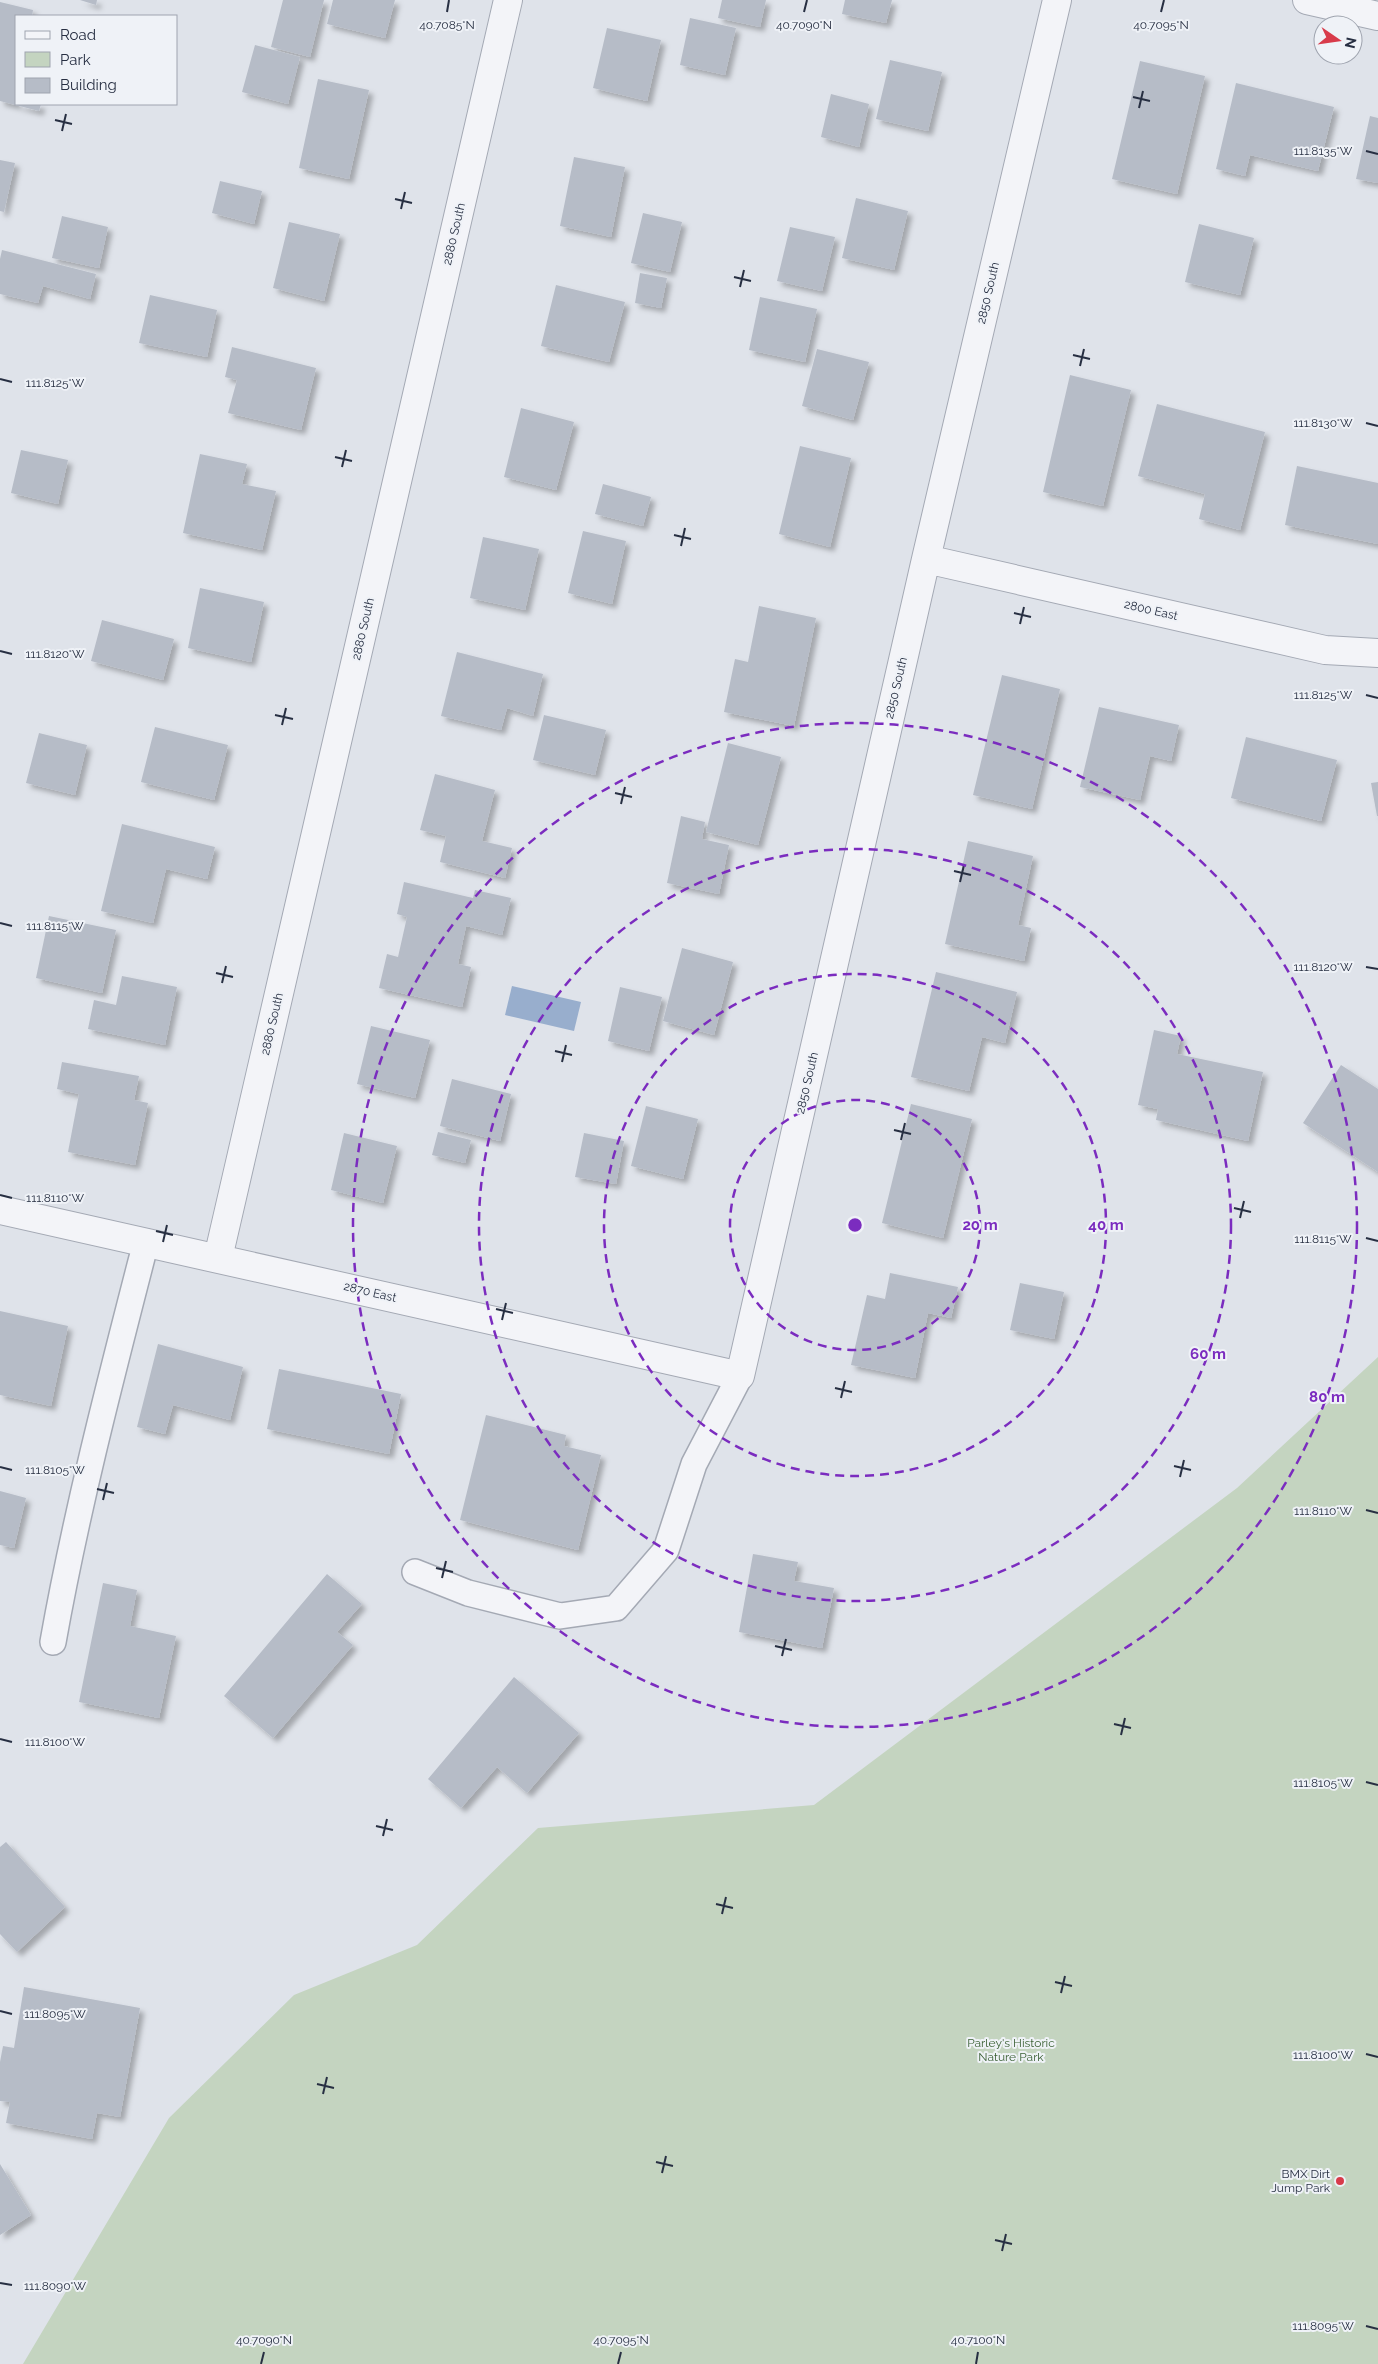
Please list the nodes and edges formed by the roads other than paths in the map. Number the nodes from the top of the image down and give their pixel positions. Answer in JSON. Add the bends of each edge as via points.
{"nodes":[{"id":1,"x":508,"y":0,"type":"edge"},
{"id":2,"x":1057,"y":0,"type":"edge"},
{"id":3,"x":1307,"y":0,"type":"edge"},
{"id":4,"x":1378,"y":16,"type":"edge"},
{"id":5,"x":926,"y":559,"type":"junction"},
{"id":6,"x":1378,"y":653,"type":"edge"},
{"id":7,"x":0,"y":1210,"type":"edge"},
{"id":8,"x":146,"y":1242,"type":"junction"},
{"id":9,"x":218,"y":1258,"type":"junction"},
{"id":10,"x":740,"y":1376,"type":"junction"},
{"id":11,"x":415,"y":1572,"type":"dead end"},
{"id":12,"x":53,"y":1642,"type":"dead end"}],
"edges":[{"from":1,"to":9,"type":"street","name":"2880 South"},
{"from":2,"to":5,"type":"street","name":"2850 South"},
{"from":3,"to":4,"type":"street"},
{"from":5,"to":6,"type":"street","name":"2800 East","via":[[1325,650]]},
{"from":5,"to":10,"type":"street","name":"2850 South"},
{"from":7,"to":8,"type":"street","name":"2870 East"},
{"from":8,"to":9,"type":"street","name":"2870 East"},
{"from":8,"to":12,"type":"lane","via":[[112,1375]]},
{"from":9,"to":10,"type":"street","name":"2870 East"},
{"from":10,"to":11,"type":"lane","via":[[694,1464],[666,1550],[616,1608],[560,1616],[468,1593]]}]}
